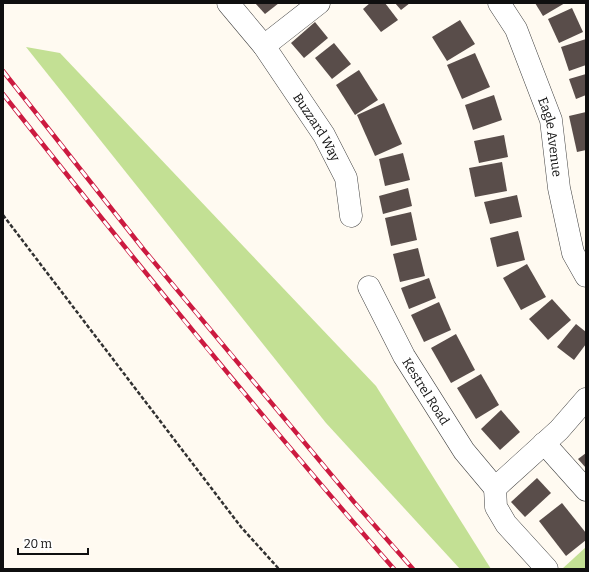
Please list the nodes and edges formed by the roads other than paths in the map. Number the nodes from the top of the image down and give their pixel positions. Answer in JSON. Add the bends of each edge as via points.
{"nodes":[{"id":1,"x":228,"y":3,"type":"edge"},
{"id":2,"x":320,"y":3,"type":"edge"},
{"id":3,"x":499,"y":3,"type":"edge"},
{"id":4,"x":264,"y":46,"type":"junction"},
{"id":5,"x":351,"y":216,"type":"dead end"},
{"id":6,"x":586,"y":276,"type":"edge"},
{"id":7,"x":370,"y":287,"type":"dead end"},
{"id":8,"x":586,"y":399,"type":"edge"},
{"id":9,"x":544,"y":443,"type":"junction"},
{"id":10,"x":495,"y":488,"type":"junction"},
{"id":11,"x":586,"y":490,"type":"edge"},
{"id":12,"x":547,"y":569,"type":"edge"}],
"edges":[{"from":1,"to":4,"type":"street","name":"Buzzard Way"},
{"from":2,"to":4,"type":"street"},
{"from":3,"to":6,"type":"street","name":"Eagle Avenue","via":[[516,29],[551,120],[559,188],[573,253]]},
{"from":4,"to":5,"type":"street","name":"Buzzard Way","via":[[324,135],[346,178]]},
{"from":7,"to":10,"type":"street","name":"Kestrel Road","via":[[404,356],[464,451]]},
{"from":8,"to":9,"type":"street"},
{"from":9,"to":10,"type":"street"},
{"from":9,"to":11,"type":"street"},
{"from":10,"to":12,"type":"street","via":[[496,507],[506,524]]}]}
